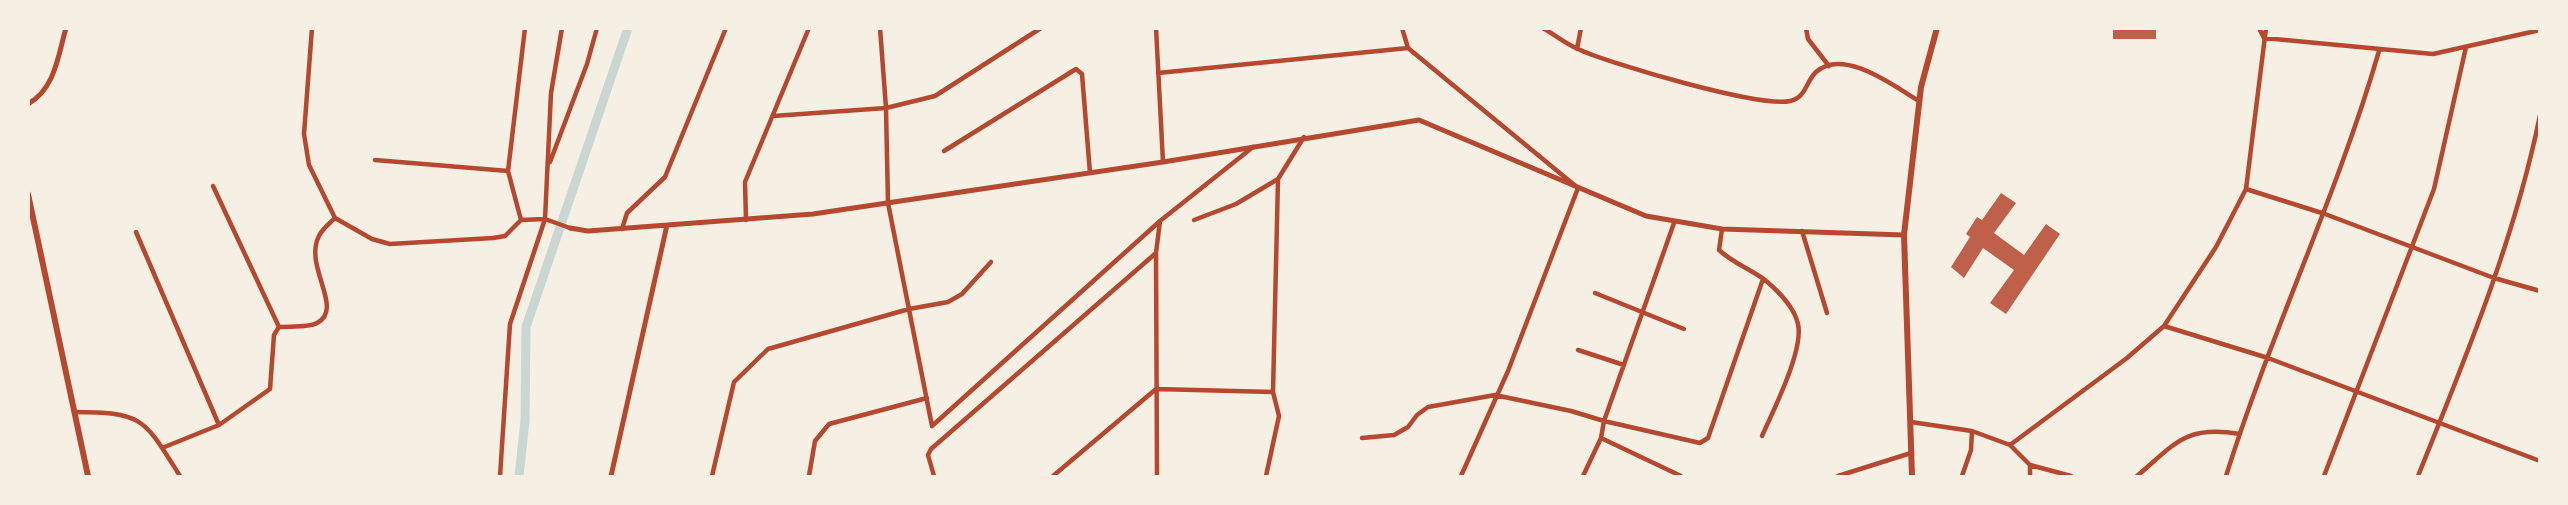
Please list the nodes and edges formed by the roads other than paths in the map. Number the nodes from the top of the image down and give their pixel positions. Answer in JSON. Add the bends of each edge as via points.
{"nodes":[{"id":1,"x":66,"y":28,"type":"edge"},
{"id":2,"x":312,"y":28,"type":"edge"},
{"id":3,"x":525,"y":28,"type":"edge"},
{"id":4,"x":562,"y":28,"type":"edge"},
{"id":5,"x":597,"y":28,"type":"edge"},
{"id":6,"x":726,"y":28,"type":"edge"},
{"id":7,"x":809,"y":28,"type":"edge"},
{"id":8,"x":879,"y":28,"type":"edge"},
{"id":9,"x":1041,"y":28,"type":"edge"},
{"id":10,"x":1156,"y":28,"type":"edge"},
{"id":11,"x":1402,"y":28,"type":"edge"},
{"id":12,"x":1543,"y":28,"type":"edge"},
{"id":13,"x":1581,"y":28,"type":"edge"},
{"id":14,"x":1806,"y":28,"type":"edge"},
{"id":15,"x":1937,"y":28,"type":"edge"},
{"id":16,"x":2259,"y":28,"type":"edge"},
{"id":17,"x":2266,"y":28,"type":"edge"},
{"id":18,"x":2540,"y":30,"type":"edge"},
{"id":19,"x":2264,"y":38,"type":"junction"},
{"id":20,"x":2466,"y":47,"type":"junction"},
{"id":21,"x":1408,"y":48,"type":"junction"},
{"id":22,"x":1577,"y":49,"type":"junction"},
{"id":23,"x":2379,"y":51,"type":"junction"},
{"id":24,"x":1829,"y":66,"type":"junction"},
{"id":25,"x":1158,"y":73,"type":"junction"},
{"id":26,"x":1920,"y":101,"type":"junction"},
{"id":27,"x":28,"y":104,"type":"edge"},
{"id":28,"x":886,"y":108,"type":"junction"},
{"id":29,"x":2540,"y":115,"type":"edge"},
{"id":30,"x":773,"y":116,"type":"junction"},
{"id":31,"x":1304,"y":137,"type":"junction"},
{"id":32,"x":1253,"y":147,"type":"junction"},
{"id":33,"x":944,"y":151,"type":"dead end"},
{"id":34,"x":375,"y":160,"type":"dead end"},
{"id":35,"x":1163,"y":162,"type":"junction"},
{"id":36,"x":548,"y":167,"type":"junction"},
{"id":37,"x":508,"y":171,"type":"junction"},
{"id":38,"x":1090,"y":172,"type":"junction"},
{"id":39,"x":1278,"y":179,"type":"junction"},
{"id":40,"x":213,"y":186,"type":"dead end"},
{"id":41,"x":1578,"y":188,"type":"junction"},
{"id":42,"x":2246,"y":189,"type":"junction"},
{"id":43,"x":28,"y":194,"type":"edge"},
{"id":44,"x":888,"y":203,"type":"junction"},
{"id":45,"x":2325,"y":214,"type":"junction"},
{"id":46,"x":335,"y":218,"type":"junction"},
{"id":47,"x":545,"y":219,"type":"junction"},
{"id":48,"x":520,"y":220,"type":"junction"},
{"id":49,"x":746,"y":220,"type":"junction"},
{"id":50,"x":1160,"y":220,"type":"junction"},
{"id":51,"x":1194,"y":220,"type":"dead end"},
{"id":52,"x":1674,"y":223,"type":"junction"},
{"id":53,"x":667,"y":225,"type":"junction"},
{"id":54,"x":570,"y":228,"type":"joint"},
{"id":55,"x":622,"y":229,"type":"junction"},
{"id":56,"x":1722,"y":229,"type":"junction"},
{"id":57,"x":1802,"y":231,"type":"junction"},
{"id":58,"x":136,"y":232,"type":"dead end"},
{"id":59,"x":1904,"y":235,"type":"junction"},
{"id":60,"x":2410,"y":247,"type":"junction"},
{"id":61,"x":1156,"y":254,"type":"junction"},
{"id":62,"x":991,"y":262,"type":"dead end"},
{"id":63,"x":2494,"y":278,"type":"junction"},
{"id":64,"x":1763,"y":279,"type":"junction"},
{"id":65,"x":2540,"y":291,"type":"edge"},
{"id":66,"x":1595,"y":293,"type":"dead end"},
{"id":67,"x":909,"y":309,"type":"junction"},
{"id":68,"x":1827,"y":313,"type":"dead end"},
{"id":69,"x":1642,"y":314,"type":"junction"},
{"id":70,"x":2164,"y":326,"type":"junction"},
{"id":71,"x":279,"y":327,"type":"junction"},
{"id":72,"x":1684,"y":329,"type":"dead end"},
{"id":73,"x":1578,"y":350,"type":"dead end"},
{"id":74,"x":2268,"y":358,"type":"junction"},
{"id":75,"x":1624,"y":365,"type":"junction"},
{"id":76,"x":1156,"y":389,"type":"junction"},
{"id":77,"x":1273,"y":392,"type":"junction"},
{"id":78,"x":2356,"y":392,"type":"junction"},
{"id":79,"x":1495,"y":395,"type":"junction"},
{"id":80,"x":927,"y":398,"type":"junction"},
{"id":81,"x":74,"y":412,"type":"junction"},
{"id":82,"x":1604,"y":421,"type":"junction"},
{"id":83,"x":1911,"y":422,"type":"junction"},
{"id":84,"x":219,"y":425,"type":"junction"},
{"id":85,"x":2439,"y":425,"type":"junction"},
{"id":86,"x":1972,"y":431,"type":"junction"},
{"id":87,"x":2240,"y":434,"type":"junction"},
{"id":88,"x":1762,"y":436,"type":"dead end"},
{"id":89,"x":1362,"y":438,"type":"dead end"},
{"id":90,"x":1601,"y":438,"type":"junction"},
{"id":91,"x":2010,"y":445,"type":"junction"},
{"id":92,"x":162,"y":448,"type":"junction"},
{"id":93,"x":1911,"y":453,"type":"junction"},
{"id":94,"x":2540,"y":461,"type":"edge"},
{"id":95,"x":2030,"y":465,"type":"junction"},
{"id":96,"x":613,"y":476,"type":"edge"},
{"id":97,"x":88,"y":477,"type":"edge"},
{"id":98,"x":180,"y":477,"type":"edge"},
{"id":99,"x":501,"y":477,"type":"edge"},
{"id":100,"x":712,"y":477,"type":"edge"},
{"id":101,"x":809,"y":477,"type":"edge"},
{"id":102,"x":934,"y":477,"type":"edge"},
{"id":103,"x":1053,"y":477,"type":"edge"},
{"id":104,"x":1157,"y":477,"type":"edge"},
{"id":105,"x":1266,"y":477,"type":"edge"},
{"id":106,"x":1461,"y":477,"type":"edge"},
{"id":107,"x":1583,"y":477,"type":"edge"},
{"id":108,"x":1681,"y":477,"type":"edge"},
{"id":109,"x":1838,"y":477,"type":"edge"},
{"id":110,"x":1912,"y":477,"type":"edge"},
{"id":111,"x":1962,"y":477,"type":"edge"},
{"id":112,"x":2030,"y":477,"type":"edge"},
{"id":113,"x":2071,"y":477,"type":"edge"},
{"id":114,"x":2137,"y":477,"type":"edge"},
{"id":115,"x":2226,"y":477,"type":"edge"},
{"id":116,"x":2324,"y":477,"type":"edge"},
{"id":117,"x":2418,"y":477,"type":"edge"}],
"edges":[{"from":1,"to":27,"type":"street","via":[[50,84]]},
{"from":2,"to":46,"type":"street","via":[[304,134],[309,165]]},
{"from":3,"to":37,"type":"street"},
{"from":4,"to":36,"type":"street","via":[[551,93]]},
{"from":5,"to":36,"type":"street"},
{"from":6,"to":55,"type":"street","via":[[664,177],[627,213]]},
{"from":7,"to":30,"type":"street"},
{"from":8,"to":28,"type":"street"},
{"from":9,"to":28,"type":"street","via":[[935,96]]},
{"from":10,"to":25,"type":"street"},
{"from":11,"to":21,"type":"street"},
{"from":12,"to":22,"type":"street"},
{"from":13,"to":22,"type":"street"},
{"from":14,"to":24,"type":"street","via":[[1808,39]]},
{"from":15,"to":26,"type":"main road"},
{"from":16,"to":19,"type":"street"},
{"from":17,"to":19,"type":"street"},
{"from":18,"to":20,"type":"street"},
{"from":19,"to":23,"type":"street"},
{"from":19,"to":42,"type":"street"},
{"from":20,"to":23,"type":"street","via":[[2433,54]]},
{"from":20,"to":60,"type":"street","via":[[2434,189]]},
{"from":21,"to":25,"type":"street"},
{"from":21,"to":41,"type":"street"},
{"from":22,"to":24,"type":"street","via":[[1616,64],[1757,100],[1790,101],[1803,94],[1816,72]]},
{"from":23,"to":45,"type":"street"},
{"from":24,"to":26,"type":"street","via":[[1857,66]]},
{"from":25,"to":35,"type":"street"},
{"from":26,"to":59,"type":"main road"},
{"from":28,"to":30,"type":"street"},
{"from":28,"to":44,"type":"street"},
{"from":29,"to":63,"type":"street"},
{"from":30,"to":49,"type":"street","via":[[745,182]]},
{"from":31,"to":32,"type":"street"},
{"from":31,"to":39,"type":"street"},
{"from":31,"to":41,"type":"street","via":[[1419,120]]},
{"from":32,"to":35,"type":"street"},
{"from":32,"to":50,"type":"street"},
{"from":33,"to":38,"type":"street","via":[[1076,69],[1082,74]]},
{"from":34,"to":37,"type":"street"},
{"from":35,"to":38,"type":"street"},
{"from":36,"to":47,"type":"street"},
{"from":37,"to":48,"type":"street"},
{"from":38,"to":44,"type":"street"},
{"from":39,"to":51,"type":"street","via":[[1236,204]]},
{"from":39,"to":77,"type":"street"},
{"from":40,"to":71,"type":"street"},
{"from":41,"to":52,"type":"street","via":[[1646,216]]},
{"from":41,"to":79,"type":"street","via":[[1508,371]]},
{"from":42,"to":45,"type":"street"},
{"from":42,"to":70,"type":"street","via":[[2216,247]]},
{"from":43,"to":81,"type":"main road"},
{"from":44,"to":49,"type":"street"},
{"from":44,"to":67,"type":"street"},
{"from":45,"to":60,"type":"street"},
{"from":45,"to":74,"type":"street"},
{"from":46,"to":48,"type":"street","via":[[372,239],[390,244],[505,236]]},
{"from":46,"to":71,"type":"street","via":[[318,236],[314,258],[329,302],[327,313],[317,324]]},
{"from":47,"to":48,"type":"street"},
{"from":47,"to":54,"type":"street"},
{"from":47,"to":99,"type":"street","via":[[510,324]]},
{"from":49,"to":53,"type":"street"},
{"from":50,"to":61,"type":"street"},
{"from":50,"to":80,"type":"street","via":[[932,426]]},
{"from":52,"to":56,"type":"street"},
{"from":52,"to":69,"type":"street"},
{"from":53,"to":55,"type":"street"},
{"from":53,"to":96,"type":"street"},
{"from":54,"to":55,"type":"street"},
{"from":56,"to":57,"type":"street"},
{"from":56,"to":64,"type":"street","via":[[1719,250]]},
{"from":57,"to":59,"type":"street"},
{"from":57,"to":68,"type":"street"},
{"from":58,"to":84,"type":"street"},
{"from":59,"to":83,"type":"main road"},
{"from":60,"to":63,"type":"street"},
{"from":60,"to":78,"type":"street"},
{"from":61,"to":76,"type":"street"},
{"from":61,"to":102,"type":"street","via":[[931,449],[928,455]]},
{"from":62,"to":67,"type":"street","via":[[955,298]]},
{"from":63,"to":65,"type":"street"},
{"from":63,"to":85,"type":"street"},
{"from":64,"to":82,"type":"street","via":[[1708,438],[1700,444]]},
{"from":64,"to":88,"type":"street","via":[[1785,299],[1798,324],[1792,366]]},
{"from":66,"to":69,"type":"street"},
{"from":67,"to":80,"type":"street"},
{"from":67,"to":100,"type":"street","via":[[768,349],[734,382]]},
{"from":69,"to":72,"type":"street"},
{"from":69,"to":75,"type":"street"},
{"from":70,"to":74,"type":"street"},
{"from":70,"to":91,"type":"street"},
{"from":71,"to":84,"type":"street","via":[[274,335],[270,389]]},
{"from":73,"to":75,"type":"street"},
{"from":74,"to":78,"type":"street"},
{"from":74,"to":87,"type":"street"},
{"from":75,"to":82,"type":"street"},
{"from":76,"to":77,"type":"street"},
{"from":76,"to":103,"type":"street"},
{"from":76,"to":104,"type":"street"},
{"from":77,"to":105,"type":"street","via":[[1279,416]]},
{"from":78,"to":85,"type":"street"},
{"from":78,"to":116,"type":"street"},
{"from":79,"to":82,"type":"street"},
{"from":79,"to":89,"type":"street","via":[[1428,407],[1408,428],[1394,435]]},
{"from":79,"to":106,"type":"street"},
{"from":80,"to":101,"type":"street","via":[[829,424],[815,441]]},
{"from":81,"to":92,"type":"street","via":[[108,412],[135,418]]},
{"from":81,"to":97,"type":"main road"},
{"from":82,"to":90,"type":"street"},
{"from":83,"to":86,"type":"street"},
{"from":83,"to":93,"type":"main road"},
{"from":84,"to":92,"type":"street"},
{"from":85,"to":94,"type":"street"},
{"from":85,"to":117,"type":"street"},
{"from":86,"to":91,"type":"street"},
{"from":86,"to":111,"type":"street","via":[[1971,450]]},
{"from":87,"to":114,"type":"street","via":[[2209,430],[2186,435]]},
{"from":87,"to":115,"type":"street"},
{"from":90,"to":107,"type":"street"},
{"from":90,"to":108,"type":"street"},
{"from":91,"to":95,"type":"street"},
{"from":92,"to":98,"type":"street"},
{"from":93,"to":109,"type":"street"},
{"from":93,"to":110,"type":"main road"},
{"from":95,"to":112,"type":"street"},
{"from":95,"to":113,"type":"street"}]}
